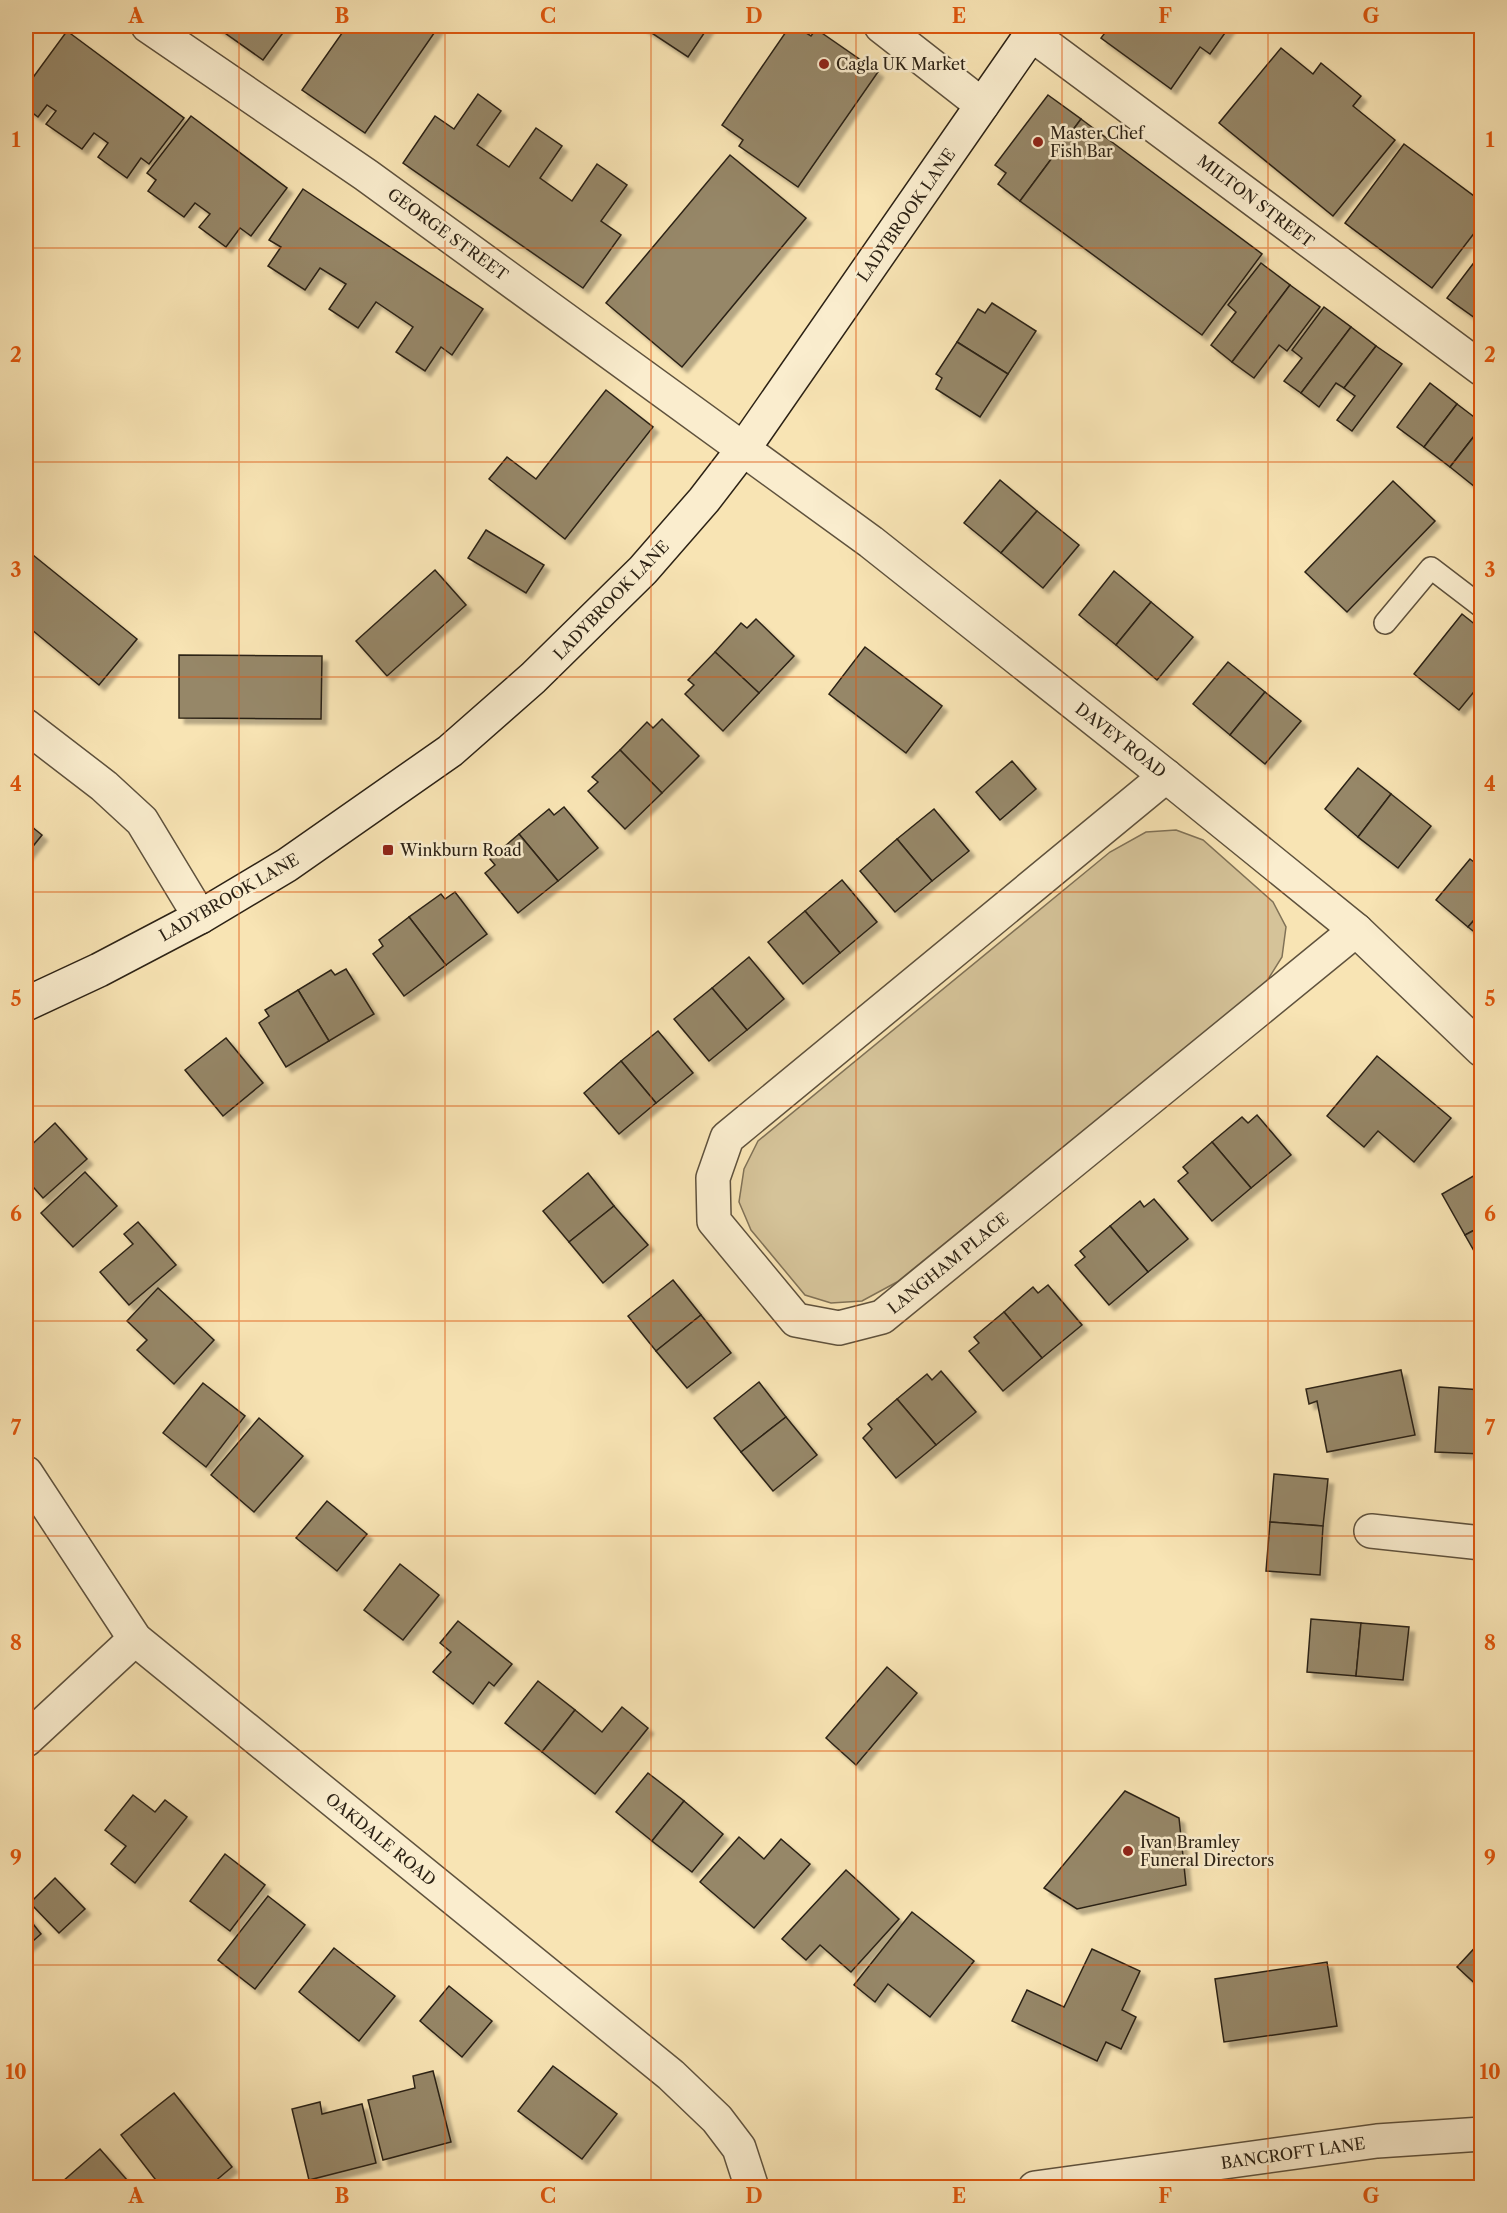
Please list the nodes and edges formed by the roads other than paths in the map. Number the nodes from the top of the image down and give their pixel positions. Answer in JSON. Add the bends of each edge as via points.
{"nodes":[{"id":1,"x":148,"y":26,"type":"edge"},
{"id":2,"x":881,"y":26,"type":"edge"},
{"id":3,"x":1034,"y":30,"type":"edge"},
{"id":4,"x":982,"y":105,"type":"junction"},
{"id":5,"x":1482,"y":369,"type":"edge"},
{"id":6,"x":744,"y":448,"type":"junction"},
{"id":7,"x":1482,"y":607,"type":"edge"},
{"id":8,"x":1385,"y":623,"type":"dead end"},
{"id":9,"x":26,"y":726,"type":"edge"},
{"id":10,"x":1166,"y":776,"type":"junction"},
{"id":11,"x":200,"y":917,"type":"junction"},
{"id":12,"x":1356,"y":930,"type":"junction"},
{"id":13,"x":26,"y":1004,"type":"edge"},
{"id":14,"x":1482,"y":1050,"type":"edge"},
{"id":15,"x":26,"y":1473,"type":"edge"},
{"id":16,"x":1371,"y":1531,"type":"dead end"},
{"id":17,"x":1482,"y":1544,"type":"edge"},
{"id":18,"x":135,"y":1639,"type":"junction"},
{"id":19,"x":26,"y":1740,"type":"edge"},
{"id":20,"x":1482,"y":2134,"type":"edge"},
{"id":21,"x":752,"y":2187,"type":"edge"},
{"id":22,"x":1035,"y":2187,"type":"edge"}],
"edges":[{"from":1,"to":6,"type":"street","name":"GEORGE STREET","via":[[366,175]]},
{"from":2,"to":4,"type":"street"},
{"from":3,"to":4,"type":"street","name":"LADYBROOK LANE"},
{"from":3,"to":5,"type":"street","name":"MILTON STREET"},
{"from":4,"to":6,"type":"street","name":"LADYBROOK LANE"},
{"from":6,"to":10,"type":"street","name":"DAVEY ROAD","via":[[871,542]]},
{"from":6,"to":11,"type":"street","name":"LADYBROOK LANE","via":[[643,570],[533,678],[450,751],[287,865]]},
{"from":7,"to":8,"type":"lane","via":[[1431,568]]},
{"from":9,"to":11,"type":"street","via":[[104,786],[142,821]]},
{"from":10,"to":12,"type":"street","name":"DAVEY ROAD"},
{"from":10,"to":12,"type":"street","name":"LANGHAM PLACE","via":[[727,1138],[713,1178],[714,1221],[796,1320],[839,1328],[882,1317]]},
{"from":11,"to":13,"type":"street","name":"LADYBROOK LANE"},
{"from":12,"to":14,"type":"street","name":"DAVEY ROAD"},
{"from":15,"to":18,"type":"street","name":"OAKDALE ROAD"},
{"from":16,"to":17,"type":"street"},
{"from":18,"to":19,"type":"street"},
{"from":18,"to":21,"type":"street","name":"OAKDALE ROAD","via":[[671,2075],[739,2148]]},
{"from":20,"to":22,"type":"street","name":"BANCROFT LANE","via":[[1377,2141]]}]}
